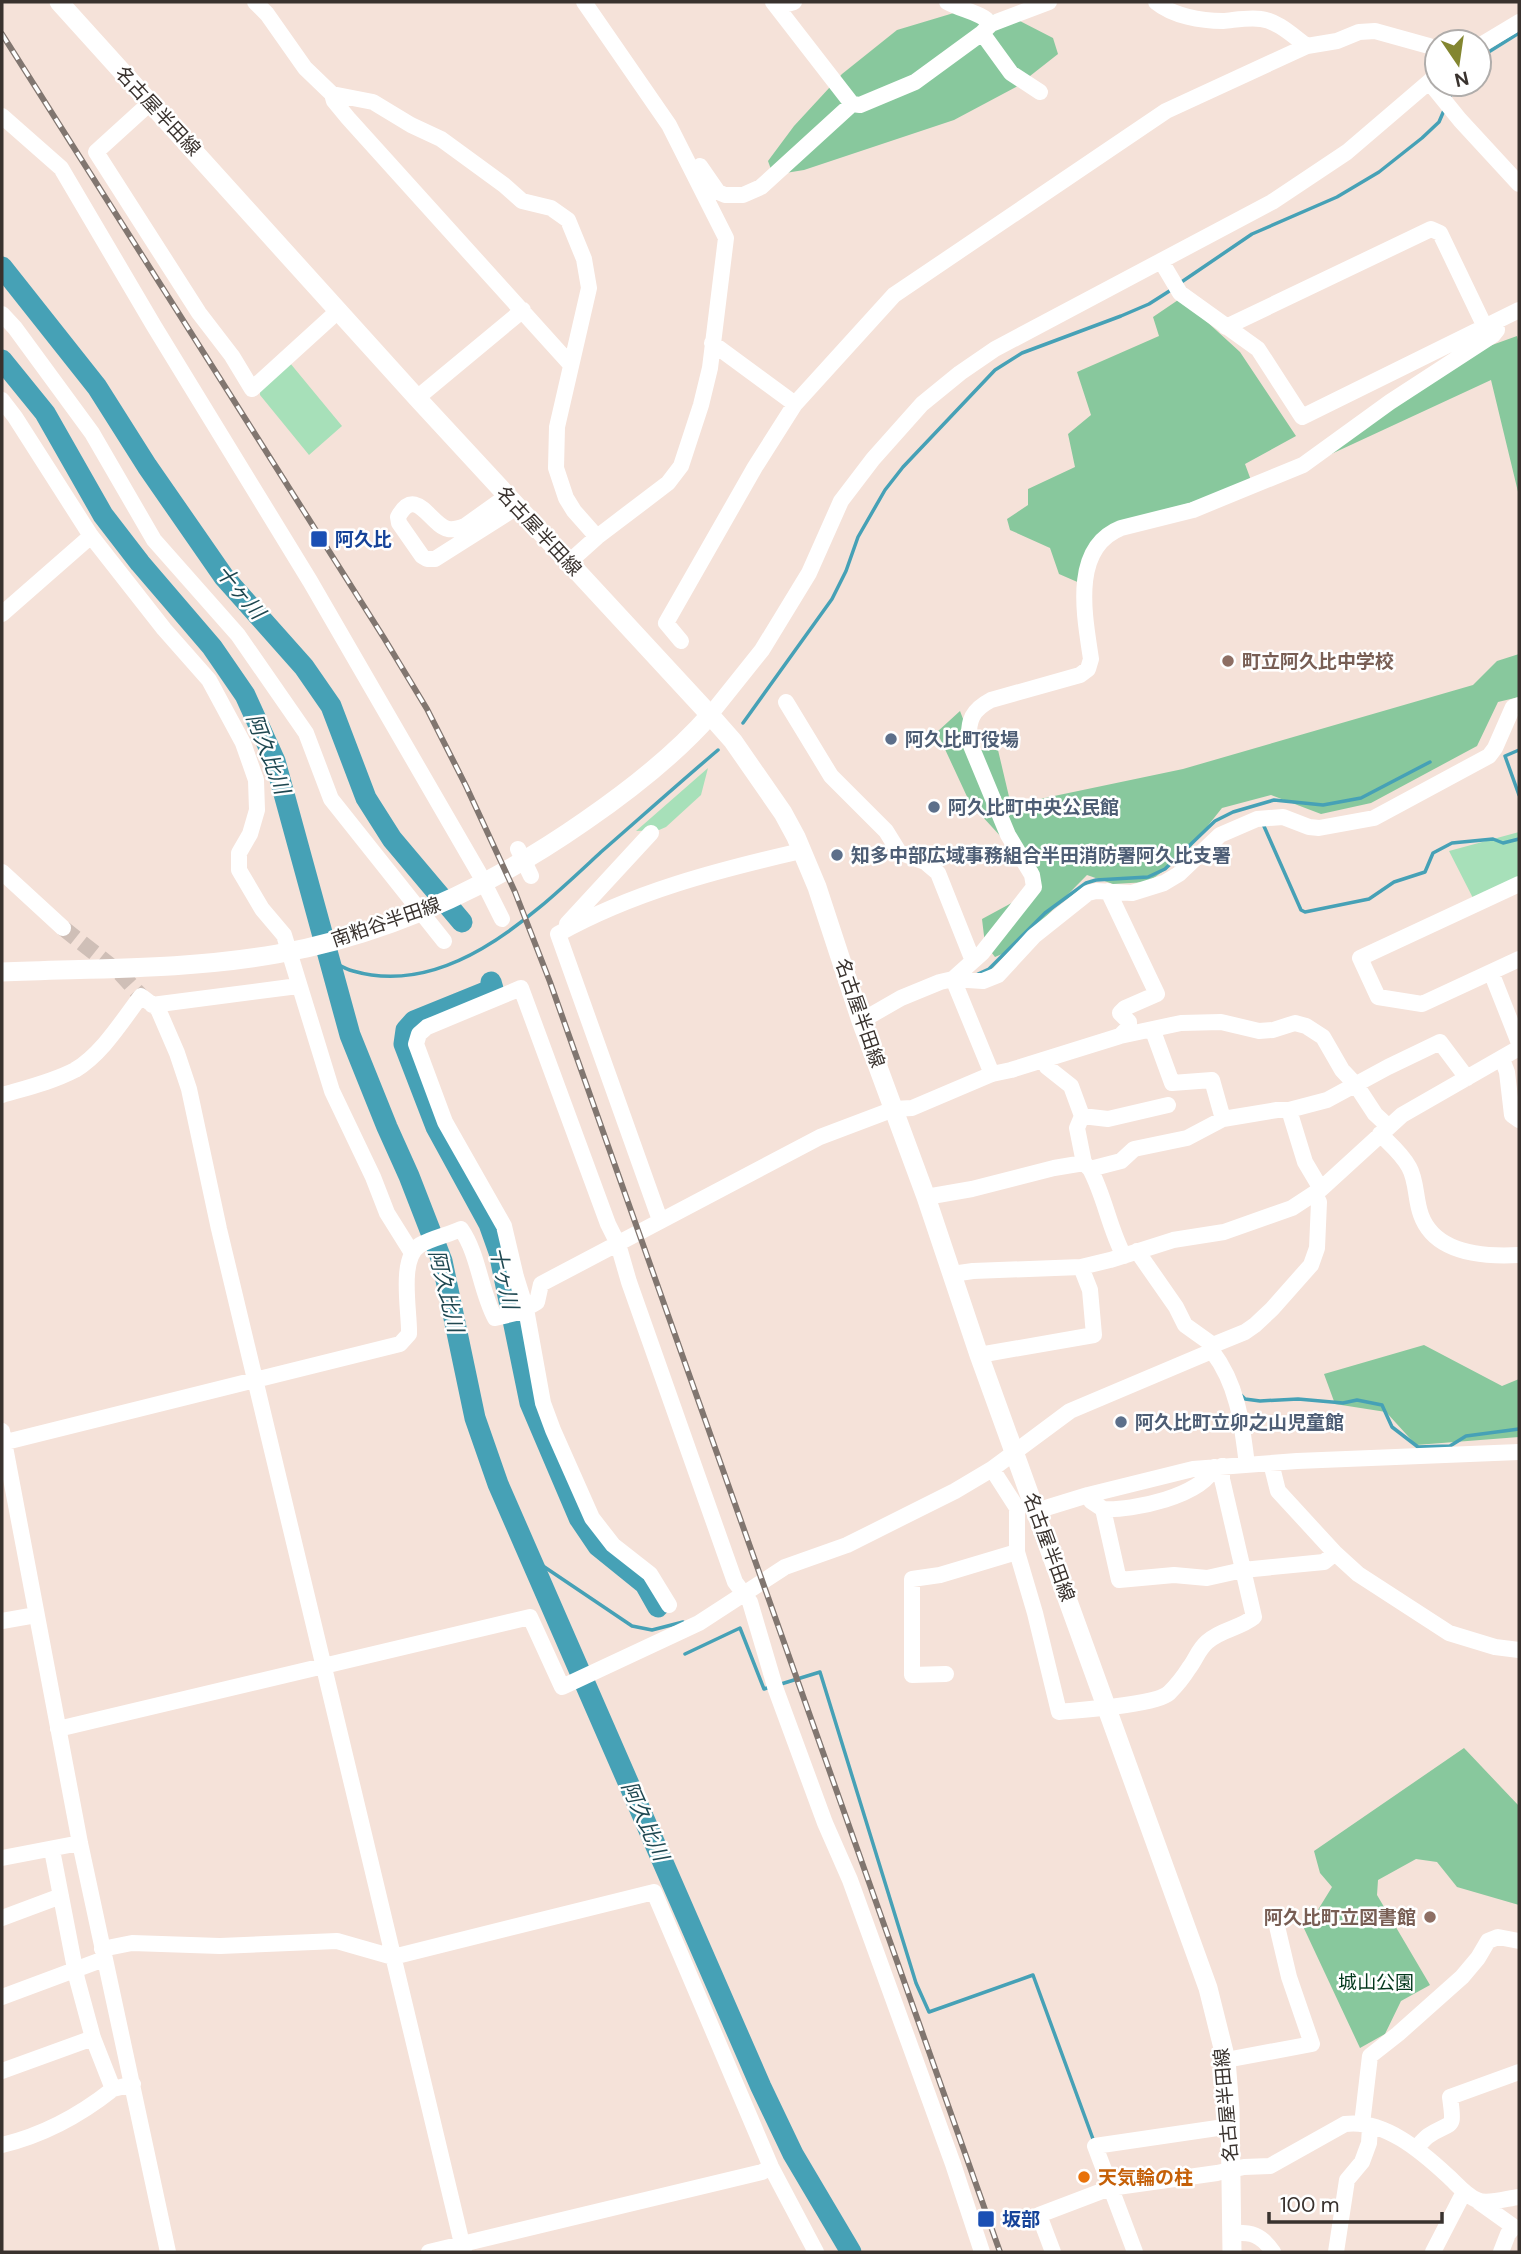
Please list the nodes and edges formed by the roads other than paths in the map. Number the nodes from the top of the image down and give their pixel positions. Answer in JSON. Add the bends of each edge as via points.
{"nodes":[{"id":1,"x":59,"y":2,"type":"edge"},
{"id":2,"x":255,"y":2,"type":"edge"},
{"id":3,"x":584,"y":2,"type":"edge"},
{"id":4,"x":794,"y":2,"type":"edge"},
{"id":5,"x":947,"y":2,"type":"edge"},
{"id":6,"x":1049,"y":2,"type":"edge"},
{"id":7,"x":1156,"y":2,"type":"edge"},
{"id":8,"x":775,"y":4,"type":"edge"},
{"id":9,"x":1519,"y":22,"type":"edge"},
{"id":10,"x":986,"y":29,"type":"junction"},
{"id":11,"x":1493,"y":38,"type":"edge"},
{"id":12,"x":1423,"y":44,"type":"edge"},
{"id":13,"x":1307,"y":46,"type":"junction"},
{"id":14,"x":1423,"y":88,"type":"edge"},
{"id":15,"x":1040,"y":92,"type":"dead end"},
{"id":16,"x":332,"y":94,"type":"junction"},
{"id":17,"x":1444,"y":98,"type":"edge"},
{"id":18,"x":151,"y":102,"type":"junction"},
{"id":19,"x":852,"y":104,"type":"junction"},
{"id":20,"x":2,"y":116,"type":"edge"},
{"id":21,"x":681,"y":149,"type":"junction"},
{"id":22,"x":1519,"y":184,"type":"edge"},
{"id":23,"x":1164,"y":268,"type":"junction"},
{"id":24,"x":338,"y":310,"type":"junction"},
{"id":25,"x":523,"y":310,"type":"junction"},
{"id":26,"x":1519,"y":310,"type":"edge"},
{"id":27,"x":2,"y":314,"type":"edge"},
{"id":28,"x":1490,"y":325,"type":"junction"},
{"id":29,"x":1226,"y":327,"type":"junction"},
{"id":30,"x":712,"y":344,"type":"junction"},
{"id":31,"x":571,"y":365,"type":"junction"},
{"id":32,"x":417,"y":398,"type":"junction"},
{"id":33,"x":2,"y":400,"type":"edge"},
{"id":34,"x":795,"y":404,"type":"junction"},
{"id":35,"x":512,"y":502,"type":"junction"},
{"id":36,"x":441,"y":526,"type":"junction"},
{"id":37,"x":91,"y":536,"type":"junction"},
{"id":38,"x":597,"y":537,"type":"junction"},
{"id":39,"x":447,"y":551,"type":"junction"},
{"id":40,"x":568,"y":563,"type":"junction"},
{"id":41,"x":2,"y":614,"type":"edge"},
{"id":42,"x":681,"y":641,"type":"dead end"},
{"id":43,"x":786,"y":702,"type":"dead end"},
{"id":44,"x":1516,"y":706,"type":"edge"},
{"id":45,"x":710,"y":715,"type":"junction"},
{"id":46,"x":1519,"y":723,"type":"edge"},
{"id":47,"x":651,"y":833,"type":"dead end"},
{"id":48,"x":518,"y":849,"type":"dead end"},
{"id":49,"x":801,"y":851,"type":"junction"},
{"id":50,"x":2,"y":872,"type":"edge"},
{"id":51,"x":531,"y":876,"type":"dead end"},
{"id":52,"x":1519,"y":884,"type":"edge"},
{"id":53,"x":1108,"y":891,"type":"junction"},
{"id":54,"x":502,"y":919,"type":"dead end"},
{"id":55,"x":63,"y":928,"type":"tunnel mouth"},
{"id":56,"x":558,"y":934,"type":"junction"},
{"id":57,"x":444,"y":941,"type":"dead end"},
{"id":58,"x":1519,"y":959,"type":"edge"},
{"id":59,"x":974,"y":961,"type":"junction"},
{"id":60,"x":2,"y":972,"type":"edge"},
{"id":61,"x":1491,"y":972,"type":"junction"},
{"id":62,"x":953,"y":979,"type":"junction"},
{"id":63,"x":298,"y":986,"type":"junction"},
{"id":64,"x":152,"y":1005,"type":"junction"},
{"id":65,"x":861,"y":1021,"type":"junction"},
{"id":66,"x":1153,"y":1031,"type":"junction"},
{"id":67,"x":1120,"y":1037,"type":"junction"},
{"id":68,"x":1519,"y":1045,"type":"edge"},
{"id":69,"x":1044,"y":1060,"type":"junction"},
{"id":70,"x":1508,"y":1060,"type":"edge"},
{"id":71,"x":992,"y":1074,"type":"junction"},
{"id":72,"x":1467,"y":1078,"type":"junction"},
{"id":73,"x":1356,"y":1085,"type":"junction"},
{"id":74,"x":2,"y":1095,"type":"edge"},
{"id":75,"x":1168,"y":1105,"type":"dead end"},
{"id":76,"x":894,"y":1109,"type":"junction"},
{"id":77,"x":1289,"y":1110,"type":"junction"},
{"id":78,"x":1082,"y":1116,"type":"junction"},
{"id":79,"x":1223,"y":1119,"type":"junction"},
{"id":80,"x":1519,"y":1120,"type":"edge"},
{"id":81,"x":1385,"y":1130,"type":"junction"},
{"id":82,"x":1087,"y":1166,"type":"junction"},
{"id":83,"x":1318,"y":1191,"type":"junction"},
{"id":84,"x":926,"y":1197,"type":"junction"},
{"id":85,"x":660,"y":1220,"type":"junction"},
{"id":86,"x":618,"y":1244,"type":"junction"},
{"id":87,"x":415,"y":1249,"type":"junction"},
{"id":88,"x":1130,"y":1253,"type":"junction"},
{"id":89,"x":1519,"y":1255,"type":"edge"},
{"id":90,"x":1081,"y":1267,"type":"junction"},
{"id":91,"x":952,"y":1274,"type":"junction"},
{"id":92,"x":517,"y":1312,"type":"junction"},
{"id":93,"x":1213,"y":1348,"type":"junction"},
{"id":94,"x":979,"y":1355,"type":"junction"},
{"id":95,"x":254,"y":1378,"type":"junction"},
{"id":96,"x":3,"y":1439,"type":"edge"},
{"id":97,"x":1519,"y":1452,"type":"edge"},
{"id":98,"x":1015,"y":1453,"type":"junction"},
{"id":99,"x":1271,"y":1463,"type":"junction"},
{"id":100,"x":1247,"y":1465,"type":"junction"},
{"id":101,"x":1218,"y":1467,"type":"junction"},
{"id":102,"x":992,"y":1469,"type":"junction"},
{"id":103,"x":1088,"y":1495,"type":"junction"},
{"id":104,"x":1103,"y":1509,"type":"junction"},
{"id":105,"x":1036,"y":1511,"type":"junction"},
{"id":106,"x":1017,"y":1552,"type":"junction"},
{"id":107,"x":1335,"y":1553,"type":"junction"},
{"id":108,"x":1243,"y":1570,"type":"junction"},
{"id":109,"x":744,"y":1595,"type":"junction"},
{"id":110,"x":669,"y":1605,"type":"dead end"},
{"id":111,"x":36,"y":1615,"type":"junction"},
{"id":112,"x":2,"y":1621,"type":"edge"},
{"id":113,"x":1519,"y":1650,"type":"edge"},
{"id":114,"x":324,"y":1667,"type":"junction"},
{"id":115,"x":946,"y":1674,"type":"dead end"},
{"id":116,"x":1108,"y":1708,"type":"junction"},
{"id":117,"x":58,"y":1729,"type":"junction"},
{"id":118,"x":80,"y":1843,"type":"junction"},
{"id":119,"x":52,"y":1850,"type":"junction"},
{"id":120,"x":2,"y":1858,"type":"edge"},
{"id":121,"x":61,"y":1896,"type":"junction"},
{"id":122,"x":2,"y":1918,"type":"edge"},
{"id":123,"x":1276,"y":1922,"type":"dead end"},
{"id":124,"x":1519,"y":1941,"type":"edge"},
{"id":125,"x":103,"y":1954,"type":"junction"},
{"id":126,"x":393,"y":1957,"type":"junction"},
{"id":127,"x":76,"y":1968,"type":"junction"},
{"id":128,"x":2,"y":1997,"type":"edge"},
{"id":129,"x":93,"y":2038,"type":"junction"},
{"id":130,"x":1226,"y":2060,"type":"junction"},
{"id":131,"x":2,"y":2071,"type":"edge"},
{"id":132,"x":1519,"y":2072,"type":"edge"},
{"id":133,"x":132,"y":2084,"type":"junction"},
{"id":134,"x":113,"y":2089,"type":"junction"},
{"id":135,"x":1366,"y":2125,"type":"junction"},
{"id":136,"x":1231,"y":2126,"type":"junction"},
{"id":137,"x":2,"y":2145,"type":"edge"},
{"id":138,"x":1416,"y":2148,"type":"junction"},
{"id":139,"x":771,"y":2167,"type":"junction"},
{"id":140,"x":1232,"y":2170,"type":"junction"},
{"id":141,"x":1110,"y":2189,"type":"junction"},
{"id":142,"x":1464,"y":2192,"type":"junction"},
{"id":143,"x":1519,"y":2197,"type":"edge"},
{"id":144,"x":1479,"y":2202,"type":"junction"},
{"id":145,"x":1232,"y":2243,"type":"edge"},
{"id":146,"x":463,"y":2248,"type":"edge"},
{"id":147,"x":168,"y":2252,"type":"edge"},
{"id":148,"x":429,"y":2252,"type":"edge"},
{"id":149,"x":816,"y":2252,"type":"edge"},
{"id":150,"x":982,"y":2252,"type":"edge"},
{"id":151,"x":1052,"y":2252,"type":"edge"},
{"id":152,"x":1135,"y":2252,"type":"edge"},
{"id":153,"x":1273,"y":2252,"type":"edge"},
{"id":154,"x":1336,"y":2252,"type":"edge"},
{"id":155,"x":1433,"y":2252,"type":"edge"},
{"id":156,"x":1501,"y":2252,"type":"edge"}],
"edges":[{"from":1,"to":18,"type":"main road","name":"名古屋半田線"},
{"from":2,"to":16,"type":"street","via":[[305,68]]},
{"from":3,"to":21,"type":"street"},
{"from":4,"to":8,"type":"street"},
{"from":5,"to":10,"type":"street","via":[[986,18]]},
{"from":6,"to":10,"type":"street"},
{"from":7,"to":13,"type":"street","via":[[1166,10],[1206,19],[1275,23]]},
{"from":8,"to":19,"type":"street"},
{"from":9,"to":11,"type":"street"},
{"from":10,"to":15,"type":"street","via":[[1011,73]]},
{"from":10,"to":19,"type":"street","via":[[915,82],[860,105]]},
{"from":12,"to":13,"type":"street","via":[[1367,30]]},
{"from":13,"to":34,"type":"street","via":[[1166,111],[894,295]]},
{"from":14,"to":23,"type":"street","via":[[1306,181]]},
{"from":16,"to":25,"type":"street","via":[[348,118]]},
{"from":16,"to":31,"type":"street","via":[[373,102],[441,139],[522,201],[551,208],[568,220],[584,259],[589,288]]},
{"from":17,"to":22,"type":"street"},
{"from":18,"to":24,"type":"main road","name":"名古屋半田線"},
{"from":18,"to":24,"type":"street","via":[[96,152],[252,389]]},
{"from":19,"to":21,"type":"street","via":[[761,187],[743,195],[718,192],[691,152]]},
{"from":20,"to":54,"type":"street","via":[[61,168],[317,593]]},
{"from":21,"to":30,"type":"street","via":[[726,238]]},
{"from":23,"to":29,"type":"street","via":[[1180,293]]},
{"from":23,"to":45,"type":"street","via":[[995,349],[922,404],[841,501],[809,573],[762,650]]},
{"from":24,"to":32,"type":"main road","name":"名古屋半田線"},
{"from":25,"to":31,"type":"street"},
{"from":25,"to":32,"type":"street"},
{"from":26,"to":28,"type":"street"},
{"from":27,"to":57,"type":"street","via":[[92,433],[154,540],[238,635],[306,733],[331,799]]},
{"from":28,"to":29,"type":"street","via":[[1302,417],[1258,349]]},
{"from":28,"to":29,"type":"street","via":[[1440,233],[1431,229]]},
{"from":28,"to":59,"type":"street","via":[[1497,330],[1493,335],[1303,464],[1194,510],[1114,530],[1098,546],[1085,576],[1088,669],[990,700],[971,716],[969,741],[1034,887]]},
{"from":30,"to":34,"type":"street"},
{"from":30,"to":38,"type":"street","via":[[702,405],[681,466],[668,483]]},
{"from":31,"to":38,"type":"street","via":[[557,427],[556,468],[570,504]]},
{"from":32,"to":35,"type":"main road","name":"名古屋半田線"},
{"from":33,"to":37,"type":"street"},
{"from":34,"to":42,"type":"street","via":[[666,623]]},
{"from":35,"to":36,"type":"street","via":[[466,526]]},
{"from":35,"to":39,"type":"street"},
{"from":35,"to":40,"type":"main road","name":"名古屋半田線"},
{"from":36,"to":39,"type":"street","via":[[450,539]]},
{"from":36,"to":39,"type":"street","via":[[416,505],[398,517],[422,556],[435,559]]},
{"from":37,"to":41,"type":"street"},
{"from":37,"to":63,"type":"street","via":[[209,680],[243,743],[256,780],[257,810],[239,853],[239,870],[284,935]]},
{"from":38,"to":40,"type":"street"},
{"from":40,"to":45,"type":"main road","name":"名古屋半田線"},
{"from":43,"to":59,"type":"street","via":[[831,776],[881,825],[899,852],[925,862],[937,873]]},
{"from":44,"to":46,"type":"street"},
{"from":44,"to":53,"type":"street","via":[[1489,755],[1374,818],[1320,828],[1283,817],[1257,819],[1220,835],[1164,883],[1132,893]]},
{"from":45,"to":49,"type":"main road","name":"名古屋半田線","via":[[783,813]]},
{"from":45,"to":60,"type":"main road","name":"南粕谷半田線","via":[[615,801],[544,850],[464,894],[385,926],[248,958]]},
{"from":47,"to":56,"type":"street"},
{"from":48,"to":51,"type":"street"},
{"from":49,"to":56,"type":"street","via":[[716,870],[587,918]]},
{"from":49,"to":65,"type":"main road","name":"名古屋半田線"},
{"from":50,"to":55,"type":"street"},
{"from":52,"to":61,"type":"street","via":[[1360,958],[1378,997],[1422,1004]]},
{"from":53,"to":62,"type":"street","via":[[1088,893],[1034,936],[998,975],[972,982]]},
{"from":53,"to":67,"type":"street","via":[[1157,994],[1120,1013],[1129,1022]]},
{"from":56,"to":85,"type":"street"},
{"from":58,"to":61,"type":"street"},
{"from":59,"to":62,"type":"street"},
{"from":61,"to":68,"type":"street"},
{"from":62,"to":65,"type":"street","via":[[901,998]]},
{"from":62,"to":71,"type":"street"},
{"from":63,"to":64,"type":"street"},
{"from":63,"to":87,"type":"street","via":[[332,1091],[387,1213]]},
{"from":64,"to":74,"type":"street","via":[[141,996],[102,1046],[76,1069]]},
{"from":64,"to":95,"type":"street","via":[[164,1022],[189,1089]]},
{"from":65,"to":76,"type":"main road","name":"名古屋半田線"},
{"from":66,"to":67,"type":"street"},
{"from":66,"to":73,"type":"street","via":[[1199,1021],[1259,1031],[1295,1023],[1323,1037]]},
{"from":66,"to":79,"type":"street","via":[[1172,1083],[1212,1080]]},
{"from":67,"to":69,"type":"street"},
{"from":68,"to":70,"type":"street"},
{"from":69,"to":71,"type":"street"},
{"from":69,"to":78,"type":"street","via":[[1071,1086]]},
{"from":70,"to":72,"type":"street"},
{"from":70,"to":80,"type":"street","via":[[1512,1115]]},
{"from":71,"to":76,"type":"street","via":[[912,1108]]},
{"from":72,"to":73,"type":"street","via":[[1440,1042]]},
{"from":72,"to":81,"type":"street","via":[[1402,1115]]},
{"from":73,"to":77,"type":"street","via":[[1327,1100]]},
{"from":73,"to":81,"type":"street"},
{"from":75,"to":78,"type":"street","via":[[1108,1119]]},
{"from":76,"to":84,"type":"main road","name":"名古屋半田線"},
{"from":76,"to":85,"type":"street","via":[[820,1137]]},
{"from":77,"to":79,"type":"street"},
{"from":77,"to":83,"type":"street"},
{"from":78,"to":82,"type":"street","via":[[1077,1128]]},
{"from":79,"to":82,"type":"street","via":[[1187,1138],[1134,1149],[1121,1161]]},
{"from":81,"to":83,"type":"street"},
{"from":81,"to":89,"type":"street","via":[[1410,1170],[1422,1218],[1440,1242],[1484,1255]]},
{"from":82,"to":84,"type":"street","via":[[1054,1168]]},
{"from":82,"to":88,"type":"street","via":[[1097,1182],[1113,1234]]},
{"from":83,"to":88,"type":"street","via":[[1292,1208],[1244,1226]]},
{"from":83,"to":93,"type":"street","via":[[1317,1248],[1311,1265],[1255,1325]]},
{"from":84,"to":91,"type":"main road","name":"名古屋半田線"},
{"from":85,"to":86,"type":"street"},
{"from":86,"to":92,"type":"street","via":[[541,1284],[537,1302]]},
{"from":86,"to":92,"type":"street","via":[[521,988],[427,1027],[416,1044],[445,1122],[504,1226],[516,1277]]},
{"from":86,"to":109,"type":"street","via":[[735,1582]]},
{"from":87,"to":92,"type":"street","via":[[461,1229],[495,1318]]},
{"from":87,"to":95,"type":"street","via":[[406,1285],[409,1334],[400,1344]]},
{"from":88,"to":90,"type":"street"},
{"from":88,"to":93,"type":"street","via":[[1176,1307],[1185,1325]]},
{"from":90,"to":91,"type":"street"},
{"from":90,"to":94,"type":"street","via":[[1090,1290],[1094,1335]]},
{"from":91,"to":94,"type":"main road","name":"名古屋半田線"},
{"from":92,"to":110,"type":"street","via":[[543,1403],[592,1518],[613,1545],[650,1574]]},
{"from":93,"to":98,"type":"street","via":[[1070,1411]]},
{"from":93,"to":100,"type":"street","via":[[1240,1407]]},
{"from":94,"to":98,"type":"main road","name":"名古屋半田線"},
{"from":95,"to":96,"type":"street"},
{"from":95,"to":114,"type":"street"},
{"from":96,"to":111,"type":"street"},
{"from":97,"to":99,"type":"street"},
{"from":98,"to":102,"type":"street"},
{"from":98,"to":105,"type":"main road","name":"名古屋半田線"},
{"from":99,"to":100,"type":"street"},
{"from":99,"to":107,"type":"street","via":[[1278,1491]]},
{"from":100,"to":101,"type":"street"},
{"from":101,"to":103,"type":"street"},
{"from":101,"to":104,"type":"street","via":[[1186,1492],[1139,1507]]},
{"from":101,"to":108,"type":"street"},
{"from":102,"to":106,"type":"street","via":[[1017,1508]]},
{"from":102,"to":109,"type":"street","via":[[848,1545],[785,1567]]},
{"from":103,"to":104,"type":"street"},
{"from":103,"to":105,"type":"street"},
{"from":104,"to":108,"type":"street","via":[[1119,1580],[1174,1575],[1207,1578]]},
{"from":105,"to":116,"type":"main road","name":"名古屋半田線"},
{"from":106,"to":115,"type":"street","via":[[912,1579],[912,1675]]},
{"from":106,"to":116,"type":"street","via":[[1059,1712]]},
{"from":107,"to":108,"type":"street","via":[[1324,1562]]},
{"from":107,"to":113,"type":"street","via":[[1358,1574],[1449,1633]]},
{"from":108,"to":116,"type":"street","via":[[1254,1617],[1206,1643],[1167,1695]]},
{"from":109,"to":114,"type":"street","via":[[699,1623],[562,1687],[530,1617]]},
{"from":109,"to":150,"type":"street"},
{"from":111,"to":112,"type":"street"},
{"from":111,"to":117,"type":"street"},
{"from":114,"to":117,"type":"street"},
{"from":114,"to":126,"type":"street"},
{"from":116,"to":130,"type":"main road","name":"名古屋半田線","via":[[1208,1988]]},
{"from":117,"to":118,"type":"street"},
{"from":118,"to":119,"type":"street"},
{"from":118,"to":125,"type":"street"},
{"from":119,"to":120,"type":"street"},
{"from":119,"to":121,"type":"street"},
{"from":121,"to":122,"type":"street"},
{"from":121,"to":127,"type":"street"},
{"from":123,"to":130,"type":"street","via":[[1311,2044]]},
{"from":124,"to":135,"type":"street","via":[[1498,1937],[1488,1941],[1462,1977],[1370,2056]]},
{"from":125,"to":126,"type":"street","via":[[132,1942],[220,1947],[337,1941]]},
{"from":125,"to":127,"type":"street"},
{"from":125,"to":133,"type":"street"},
{"from":126,"to":139,"type":"street","via":[[654,1892]]},
{"from":126,"to":146,"type":"street"},
{"from":127,"to":128,"type":"street"},
{"from":127,"to":129,"type":"street"},
{"from":129,"to":131,"type":"street"},
{"from":129,"to":134,"type":"street"},
{"from":130,"to":136,"type":"main road","name":"名古屋半田線"},
{"from":132,"to":138,"type":"street","via":[[1450,2096],[1451,2124]]},
{"from":133,"to":134,"type":"street"},
{"from":133,"to":147,"type":"street"},
{"from":134,"to":137,"type":"street","via":[[60,2124]]},
{"from":135,"to":138,"type":"street"},
{"from":135,"to":140,"type":"street","via":[[1345,2124],[1270,2166]]},
{"from":135,"to":154,"type":"street","via":[[1369,2143],[1362,2162],[1347,2180]]},
{"from":136,"to":140,"type":"main road","name":"名古屋半田線"},
{"from":136,"to":141,"type":"street","via":[[1095,2146]]},
{"from":138,"to":142,"type":"street"},
{"from":139,"to":146,"type":"street"},
{"from":139,"to":149,"type":"street"},
{"from":140,"to":141,"type":"street"},
{"from":140,"to":145,"type":"main road","name":"名古屋半田線"},
{"from":141,"to":151,"type":"street","via":[[1039,2215]]},
{"from":141,"to":152,"type":"street"},
{"from":142,"to":144,"type":"street"},
{"from":142,"to":155,"type":"street"},
{"from":143,"to":144,"type":"street"},
{"from":144,"to":156,"type":"street","via":[[1514,2227]]},
{"from":145,"to":153,"type":"street","via":[[1250,2232]]},
{"from":146,"to":148,"type":"street"}]}
